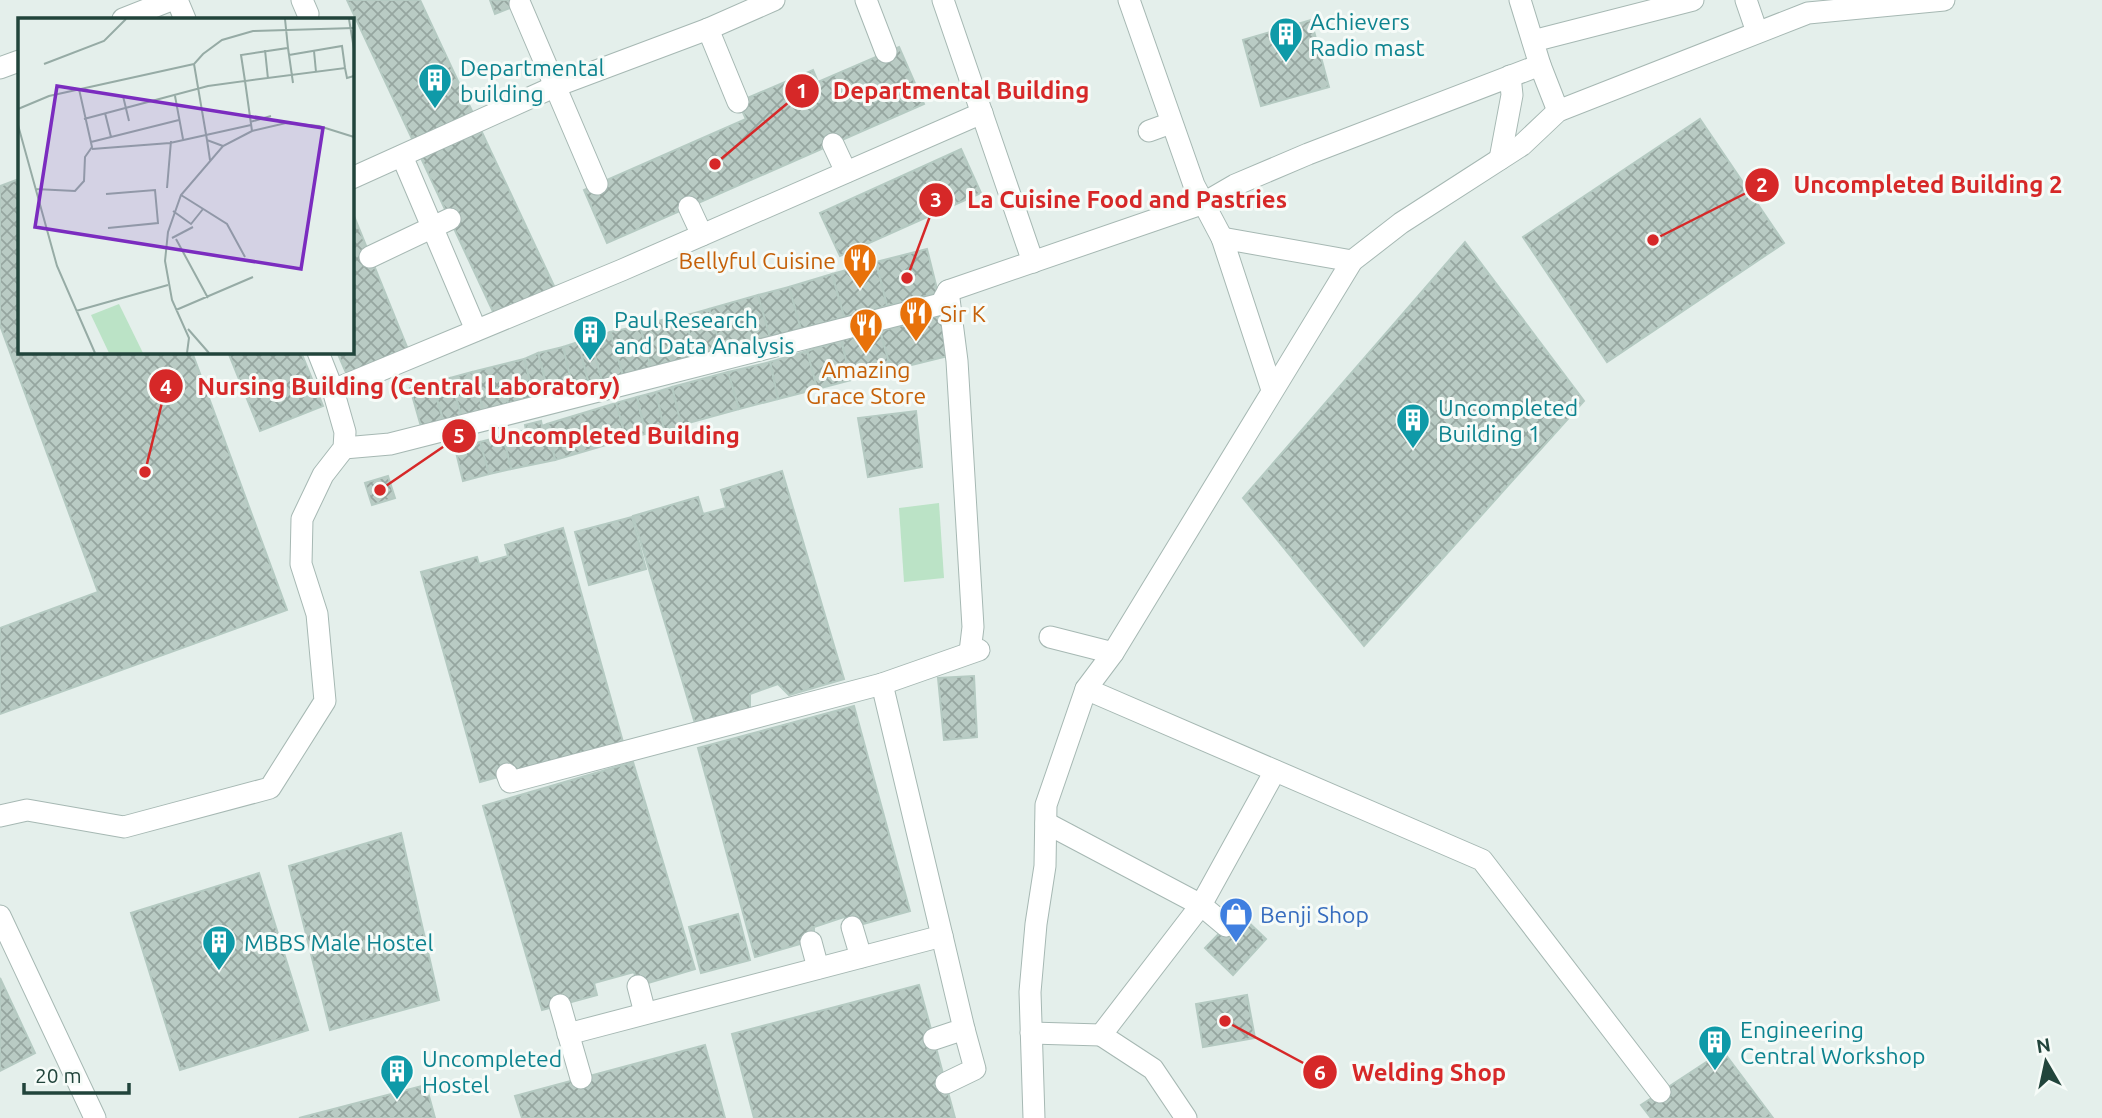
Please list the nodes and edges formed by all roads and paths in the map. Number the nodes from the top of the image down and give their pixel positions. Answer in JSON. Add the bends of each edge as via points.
{"nodes":[{"id":1,"x":171,"y":0,"type":"edge"},
{"id":2,"x":177,"y":0,"type":"edge"},
{"id":3,"x":774,"y":0,"type":"edge"},
{"id":4,"x":866,"y":0,"type":"edge"},
{"id":5,"x":943,"y":0,"type":"edge"},
{"id":6,"x":1129,"y":0,"type":"edge"},
{"id":7,"x":1520,"y":0,"type":"edge"},
{"id":8,"x":1693,"y":0,"type":"edge"},
{"id":9,"x":1746,"y":0,"type":"edge"},
{"id":10,"x":1944,"y":0,"type":"edge"},
{"id":11,"x":520,"y":4,"type":"dead end"},
{"id":12,"x":126,"y":18,"type":"edge"},
{"id":13,"x":185,"y":18,"type":"edge"},
{"id":14,"x":708,"y":29,"type":"junction"},
{"id":15,"x":1757,"y":32,"type":"junction"},
{"id":16,"x":1532,"y":41,"type":"junction"},
{"id":17,"x":886,"y":52,"type":"dead end"},
{"id":18,"x":18,"y":61,"type":"edge"},
{"id":19,"x":1540,"y":65,"type":"junction"},
{"id":20,"x":0,"y":68,"type":"edge"},
{"id":21,"x":1510,"y":76,"type":"junction"},
{"id":22,"x":556,"y":86,"type":"junction"},
{"id":23,"x":738,"y":102,"type":"dead end"},
{"id":24,"x":1558,"y":111,"type":"junction"},
{"id":25,"x":982,"y":113,"type":"junction"},
{"id":26,"x":1171,"y":123,"type":"junction"},
{"id":27,"x":1149,"y":131,"type":"dead end"},
{"id":28,"x":832,"y":144,"type":"dead end"},
{"id":29,"x":402,"y":156,"type":"junction"},
{"id":30,"x":1500,"y":159,"type":"junction"},
{"id":31,"x":846,"y":172,"type":"junction"},
{"id":32,"x":354,"y":176,"type":"edge"},
{"id":33,"x":597,"y":184,"type":"dead end"},
{"id":34,"x":1203,"y":203,"type":"junction"},
{"id":35,"x":690,"y":207,"type":"dead end"},
{"id":36,"x":441,"y":223,"type":"junction"},
{"id":37,"x":702,"y":235,"type":"junction"},
{"id":38,"x":1223,"y":238,"type":"junction"},
{"id":39,"x":370,"y":257,"type":"dead end"},
{"id":40,"x":1352,"y":261,"type":"junction"},
{"id":41,"x":1033,"y":262,"type":"junction"},
{"id":42,"x":948,"y":291,"type":"junction"},
{"id":43,"x":476,"y":330,"type":"junction"},
{"id":44,"x":319,"y":354,"type":"edge"},
{"id":45,"x":333,"y":390,"type":"junction"},
{"id":46,"x":1272,"y":390,"type":"junction"},
{"id":47,"x":344,"y":448,"type":"junction"},
{"id":48,"x":1050,"y":637,"type":"dead end"},
{"id":49,"x":1113,"y":653,"type":"junction"},
{"id":50,"x":882,"y":684,"type":"junction"},
{"id":51,"x":1086,"y":689,"type":"junction"},
{"id":52,"x":1275,"y":771,"type":"junction"},
{"id":53,"x":507,"y":774,"type":"dead end"},
{"id":54,"x":0,"y":816,"type":"edge"},
{"id":55,"x":1046,"y":823,"type":"junction"},
{"id":56,"x":1201,"y":905,"type":"junction"},
{"id":57,"x":0,"y":916,"type":"edge"},
{"id":58,"x":1226,"y":926,"type":"dead end"},
{"id":59,"x":852,"y":927,"type":"dead end"},
{"id":60,"x":942,"y":936,"type":"junction"},
{"id":61,"x":811,"y":942,"type":"dead end"},
{"id":62,"x":861,"y":957,"type":"junction"},
{"id":63,"x":818,"y":968,"type":"junction"},
{"id":64,"x":638,"y":986,"type":"dead end"},
{"id":65,"x":560,"y":1005,"type":"dead end"},
{"id":66,"x":645,"y":1013,"type":"junction"},
{"id":67,"x":964,"y":1029,"type":"junction"},
{"id":68,"x":1031,"y":1033,"type":"junction"},
{"id":69,"x":568,"y":1034,"type":"junction"},
{"id":70,"x":1101,"y":1035,"type":"junction"},
{"id":71,"x":934,"y":1040,"type":"dead end"},
{"id":72,"x":581,"y":1078,"type":"dead end"},
{"id":73,"x":946,"y":1083,"type":"dead end"},
{"id":74,"x":1660,"y":1092,"type":"dead end"},
{"id":75,"x":95,"y":1118,"type":"edge"},
{"id":76,"x":1034,"y":1118,"type":"edge"},
{"id":77,"x":1186,"y":1118,"type":"edge"}],
"edges":[{"from":1,"to":12,"type":"street"},
{"from":2,"to":13,"type":"street"},
{"from":3,"to":14,"type":"street"},
{"from":4,"to":17,"type":"street"},
{"from":5,"to":25,"type":"street"},
{"from":6,"to":26,"type":"street"},
{"from":7,"to":16,"type":"street"},
{"from":8,"to":16,"type":"street"},
{"from":9,"to":15,"type":"street"},
{"from":10,"to":15,"type":"street","via":[[1808,13]]},
{"from":11,"to":22,"type":"street"},
{"from":14,"to":22,"type":"street"},
{"from":14,"to":23,"type":"street"},
{"from":15,"to":24,"type":"street"},
{"from":16,"to":19,"type":"street"},
{"from":18,"to":20,"type":"street"},
{"from":19,"to":21,"type":"street"},
{"from":19,"to":24,"type":"street"},
{"from":21,"to":30,"type":"street","via":[[1512,95]]},
{"from":21,"to":34,"type":"street","via":[[1308,154]]},
{"from":22,"to":29,"type":"street"},
{"from":22,"to":33,"type":"street"},
{"from":24,"to":30,"type":"street"},
{"from":25,"to":31,"type":"street"},
{"from":25,"to":41,"type":"street"},
{"from":26,"to":27,"type":"street"},
{"from":26,"to":34,"type":"street"},
{"from":28,"to":31,"type":"street"},
{"from":29,"to":32,"type":"street","via":[[372,162]]},
{"from":29,"to":36,"type":"street"},
{"from":30,"to":40,"type":"street"},
{"from":31,"to":37,"type":"street"},
{"from":34,"to":38,"type":"street"},
{"from":34,"to":41,"type":"street"},
{"from":35,"to":37,"type":"street"},
{"from":36,"to":39,"type":"street"},
{"from":36,"to":43,"type":"street"},
{"from":37,"to":43,"type":"street"},
{"from":38,"to":40,"type":"street"},
{"from":38,"to":46,"type":"street"},
{"from":40,"to":46,"type":"street"},
{"from":41,"to":42,"type":"street"},
{"from":42,"to":47,"type":"street","via":[[940,304],[914,311],[390,444]]},
{"from":42,"to":50,"type":"street","via":[[957,361],[974,651]]},
{"from":43,"to":45,"type":"street"},
{"from":44,"to":45,"type":"street"},
{"from":45,"to":47,"type":"street","via":[[345,432]]},
{"from":46,"to":49,"type":"street"},
{"from":47,"to":54,"type":"street","via":[[323,475],[302,519],[301,564],[317,614],[324,701],[270,788],[124,827],[27,810]]},
{"from":48,"to":49,"type":"street"},
{"from":49,"to":51,"type":"street"},
{"from":50,"to":53,"type":"street","via":[[820,693],[510,782]]},
{"from":50,"to":60,"type":"street"},
{"from":51,"to":52,"type":"street"},
{"from":51,"to":55,"type":"street","via":[[1046,805]]},
{"from":52,"to":56,"type":"street"},
{"from":52,"to":74,"type":"street","via":[[1482,860]]},
{"from":55,"to":56,"type":"street"},
{"from":55,"to":68,"type":"street","via":[[1030,992]]},
{"from":56,"to":58,"type":"street"},
{"from":56,"to":70,"type":"street"},
{"from":57,"to":75,"type":"street"},
{"from":59,"to":62,"type":"street"},
{"from":60,"to":62,"type":"street"},
{"from":60,"to":67,"type":"street"},
{"from":61,"to":63,"type":"street"},
{"from":62,"to":63,"type":"street"},
{"from":63,"to":66,"type":"street"},
{"from":64,"to":66,"type":"street"},
{"from":65,"to":69,"type":"street"},
{"from":66,"to":69,"type":"street"},
{"from":67,"to":71,"type":"street"},
{"from":67,"to":73,"type":"street","via":[[975,1069]]},
{"from":68,"to":70,"type":"street"},
{"from":68,"to":76,"type":"street"},
{"from":69,"to":72,"type":"street"},
{"from":70,"to":77,"type":"street","via":[[1153,1069]]}]}
